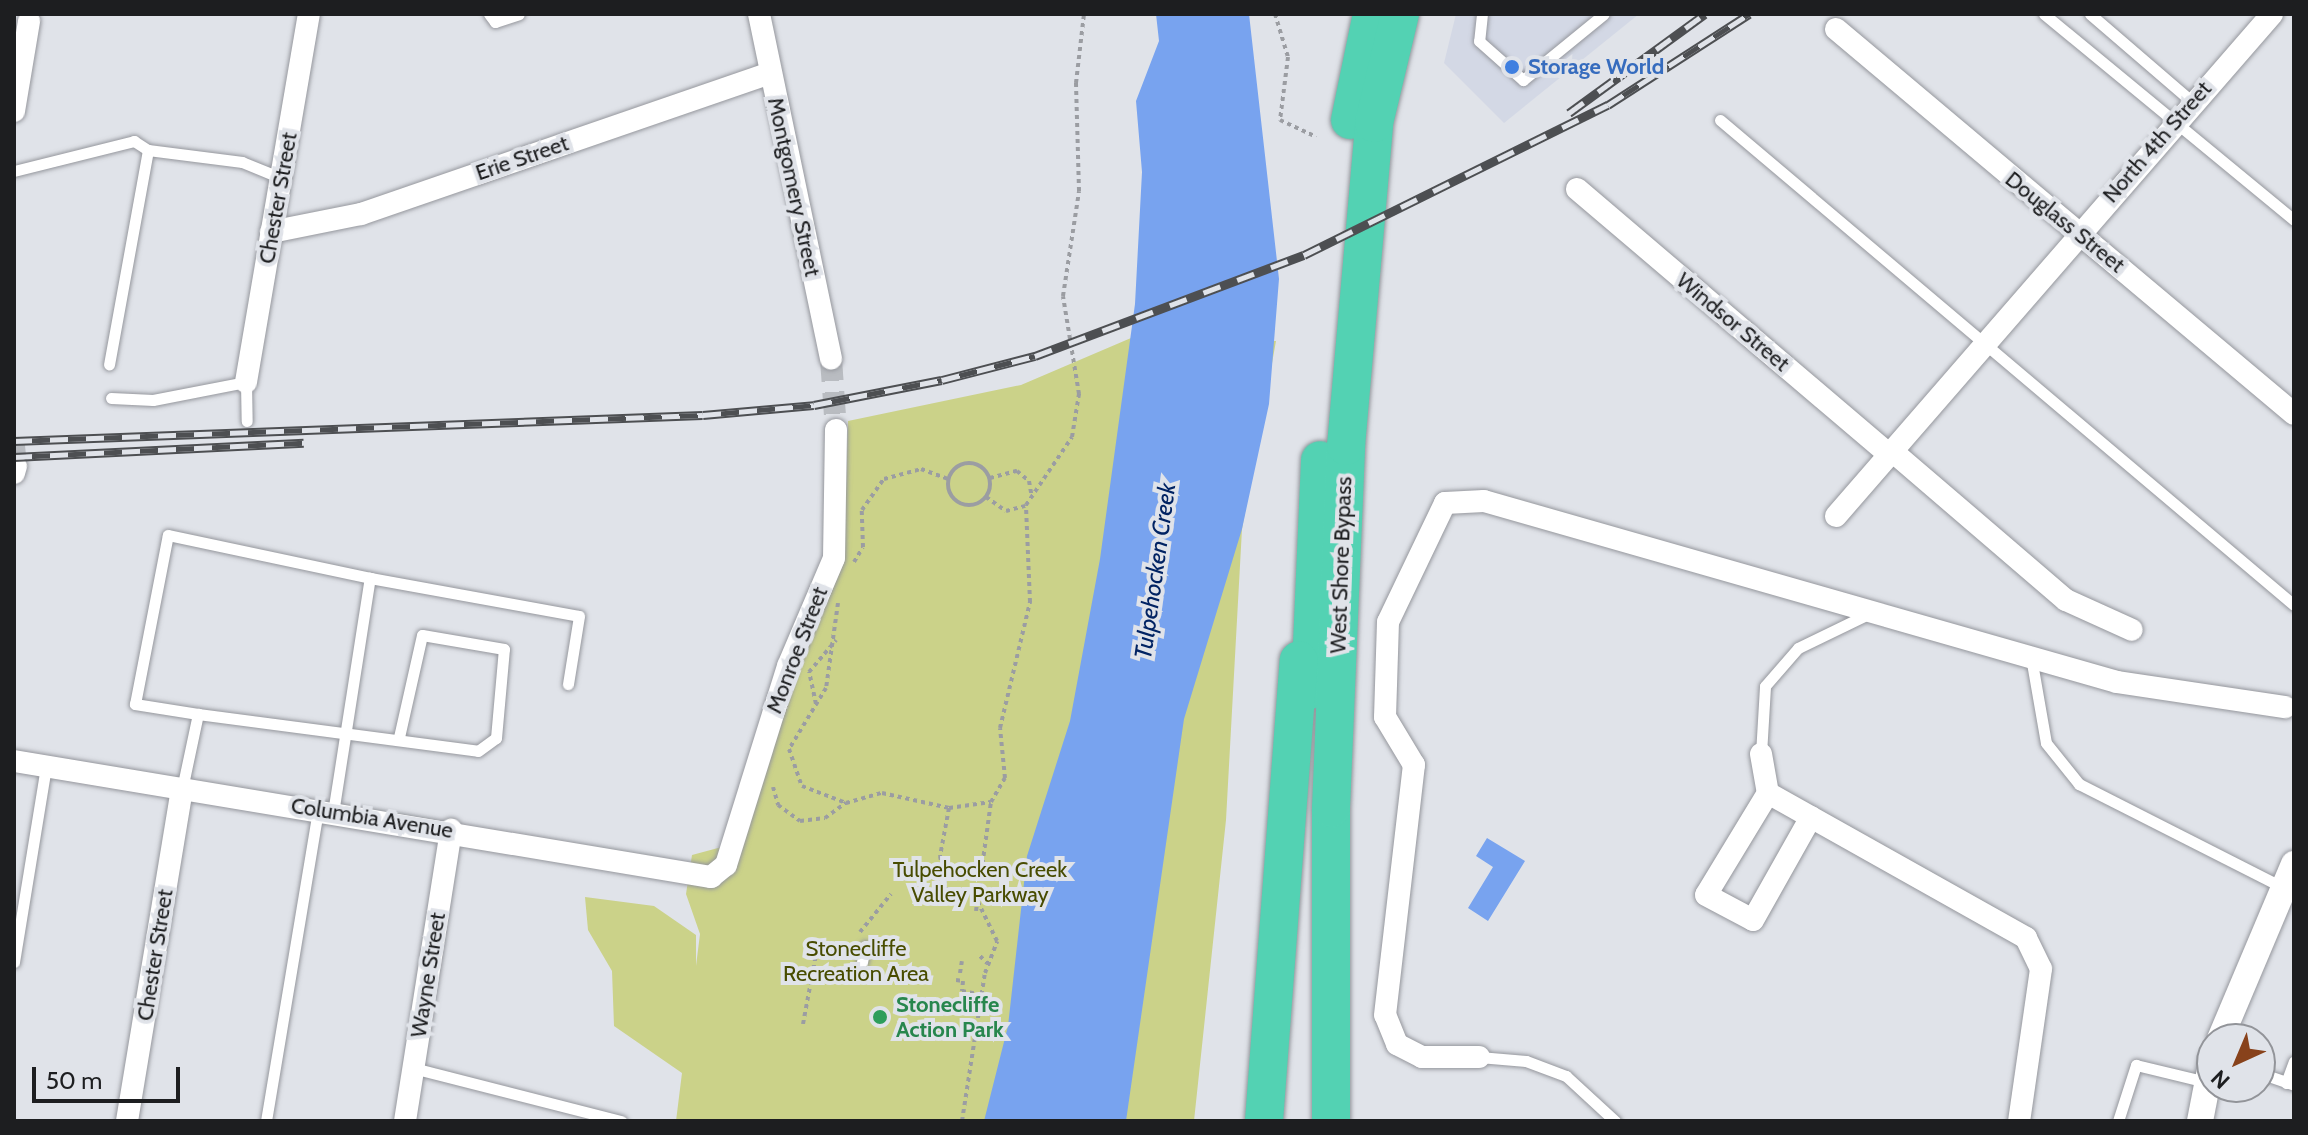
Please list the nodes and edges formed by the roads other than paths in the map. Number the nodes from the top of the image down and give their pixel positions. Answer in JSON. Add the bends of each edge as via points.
{"nodes":[{"id":1,"x":309,"y":14,"type":"edge"},
{"id":2,"x":489,"y":14,"type":"edge"},
{"id":3,"x":519,"y":14,"type":"edge"},
{"id":4,"x":759,"y":14,"type":"edge"},
{"id":5,"x":1361,"y":14,"type":"edge"},
{"id":6,"x":1482,"y":14,"type":"edge"},
{"id":7,"x":1604,"y":14,"type":"edge"},
{"id":8,"x":2044,"y":14,"type":"edge"},
{"id":9,"x":2090,"y":14,"type":"edge"},
{"id":10,"x":2272,"y":14,"type":"edge"},
{"id":11,"x":30,"y":20,"type":"edge"},
{"id":12,"x":1393,"y":21,"type":"edge"},
{"id":13,"x":1836,"y":29,"type":"dead end"},
{"id":14,"x":770,"y":73,"type":"junction"},
{"id":15,"x":2191,"y":101,"type":"junction"},
{"id":16,"x":14,"y":111,"type":"edge"},
{"id":17,"x":1350,"y":115,"type":"junction"},
{"id":18,"x":1720,"y":120,"type":"dead end"},
{"id":19,"x":2174,"y":121,"type":"junction"},
{"id":20,"x":148,"y":150,"type":"junction"},
{"id":21,"x":14,"y":171,"type":"edge"},
{"id":22,"x":281,"y":178,"type":"junction"},
{"id":23,"x":1577,"y":189,"type":"dead end"},
{"id":24,"x":2294,"y":220,"type":"edge"},
{"id":25,"x":271,"y":232,"type":"junction"},
{"id":26,"x":2078,"y":233,"type":"junction"},
{"id":27,"x":1330,"y":335,"type":"junction"},
{"id":28,"x":1984,"y":343,"type":"junction"},
{"id":29,"x":831,"y":359,"type":"tunnel mouth"},
{"id":30,"x":109,"y":364,"type":"dead end"},
{"id":31,"x":246,"y":382,"type":"junction"},
{"id":32,"x":111,"y":398,"type":"dead end"},
{"id":33,"x":2294,"y":414,"type":"edge"},
{"id":34,"x":247,"y":421,"type":"dead end"},
{"id":35,"x":836,"y":430,"type":"tunnel mouth"},
{"id":36,"x":1891,"y":453,"type":"junction"},
{"id":37,"x":1836,"y":516,"type":"dead end"},
{"id":38,"x":370,"y":578,"type":"junction"},
{"id":39,"x":2294,"y":605,"type":"edge"},
{"id":40,"x":1872,"y":612,"type":"junction"},
{"id":41,"x":2132,"y":630,"type":"dead end"},
{"id":42,"x":2031,"y":657,"type":"junction"},
{"id":43,"x":568,"y":684,"type":"dead end"},
{"id":44,"x":2285,"y":707,"type":"dead end"},
{"id":45,"x":198,"y":714,"type":"junction"},
{"id":46,"x":346,"y":729,"type":"junction"},
{"id":47,"x":399,"y":737,"type":"junction"},
{"id":48,"x":1761,"y":754,"type":"joint"},
{"id":49,"x":14,"y":761,"type":"edge"},
{"id":50,"x":46,"y":767,"type":"junction"},
{"id":51,"x":182,"y":789,"type":"junction"},
{"id":52,"x":1768,"y":793,"type":"junction"},
{"id":53,"x":326,"y":812,"type":"junction"},
{"id":54,"x":1811,"y":817,"type":"junction"},
{"id":55,"x":451,"y":830,"type":"junction"},
{"id":56,"x":726,"y":865,"type":"joint"},
{"id":57,"x":2290,"y":872,"type":"edge"},
{"id":58,"x":865,"y":946,"type":"dead end"},
{"id":59,"x":14,"y":962,"type":"edge"},
{"id":60,"x":862,"y":962,"type":"dead end"},
{"id":61,"x":2227,"y":1023,"type":"edge"},
{"id":62,"x":1331,"y":1045,"type":"junction"},
{"id":63,"x":1479,"y":1057,"type":"joint"},
{"id":64,"x":2294,"y":1061,"type":"edge"},
{"id":65,"x":413,"y":1068,"type":"junction"},
{"id":66,"x":2196,"y":1069,"type":"edge"},
{"id":67,"x":2290,"y":1084,"type":"edge"},
{"id":68,"x":127,"y":1121,"type":"edge"},
{"id":69,"x":266,"y":1121,"type":"edge"},
{"id":70,"x":405,"y":1121,"type":"edge"},
{"id":71,"x":621,"y":1121,"type":"edge"},
{"id":72,"x":1264,"y":1121,"type":"edge"},
{"id":73,"x":1308,"y":1121,"type":"edge"},
{"id":74,"x":1331,"y":1121,"type":"edge"},
{"id":75,"x":1340,"y":1121,"type":"edge"},
{"id":76,"x":1615,"y":1121,"type":"edge"},
{"id":77,"x":2019,"y":1121,"type":"edge"},
{"id":78,"x":2118,"y":1121,"type":"edge"}],
"edges":[{"from":1,"to":22,"type":"street","name":"Chester Street"},
{"from":2,"to":3,"type":"lane","via":[[495,22]]},
{"from":4,"to":14,"type":"street","name":"Montgomery Street"},
{"from":5,"to":17,"type":"highway"},
{"from":6,"to":7,"type":"lane","via":[[1479,41],[1523,80]]},
{"from":8,"to":19,"type":"lane"},
{"from":9,"to":15,"type":"lane"},
{"from":10,"to":15,"type":"street","name":"North 4th Street"},
{"from":11,"to":16,"type":"street"},
{"from":12,"to":17,"type":"highway","name":"West Shore Bypass"},
{"from":12,"to":62,"type":"highway","name":"West Shore Bypass","via":[[1374,123],[1346,446],[1331,808]]},
{"from":13,"to":26,"type":"street","name":"Douglass Street"},
{"from":14,"to":25,"type":"street","name":"Erie Street","via":[[361,214]]},
{"from":14,"to":29,"type":"street","name":"Montgomery Street"},
{"from":15,"to":19,"type":"street","name":"North 4th Street"},
{"from":17,"to":27,"type":"highway","name":"West Shore Bypass"},
{"from":18,"to":28,"type":"lane"},
{"from":19,"to":24,"type":"lane"},
{"from":19,"to":26,"type":"street","name":"North 4th Street"},
{"from":20,"to":21,"type":"lane","via":[[134,141]]},
{"from":20,"to":22,"type":"lane","via":[[213,156]]},
{"from":20,"to":30,"type":"lane"},
{"from":22,"to":25,"type":"street","name":"Chester Street"},
{"from":23,"to":36,"type":"street","name":"Windsor Street"},
{"from":25,"to":31,"type":"street","name":"Chester Street"},
{"from":26,"to":28,"type":"street","name":"North 4th Street"},
{"from":26,"to":33,"type":"street","name":"Douglass Street"},
{"from":27,"to":72,"type":"highway"},
{"from":27,"to":73,"type":"highway","name":"West Shore Bypass","via":[[1307,775]]},
{"from":28,"to":36,"type":"street","name":"North 4th Street"},
{"from":28,"to":39,"type":"lane"},
{"from":31,"to":32,"type":"lane","via":[[153,400]]},
{"from":31,"to":34,"type":"lane"},
{"from":35,"to":56,"type":"street","name":"Monroe Street","via":[[834,558],[788,666]]},
{"from":36,"to":37,"type":"street","name":"North 4th Street"},
{"from":36,"to":41,"type":"street","name":"Windsor Street","via":[[2066,600]]},
{"from":38,"to":43,"type":"lane","via":[[579,616]]},
{"from":38,"to":45,"type":"lane","via":[[168,535],[135,704]]},
{"from":38,"to":46,"type":"lane"},
{"from":40,"to":42,"type":"street"},
{"from":40,"to":48,"type":"lane","via":[[1798,648],[1765,686]]},
{"from":40,"to":63,"type":"street","via":[[1484,501],[1445,503],[1388,622],[1385,717],[1414,765],[1385,1015],[1397,1044],[1422,1057]]},
{"from":42,"to":44,"type":"street","via":[[2117,682]]},
{"from":42,"to":57,"type":"lane","via":[[2046,743],[2079,784]]},
{"from":45,"to":46,"type":"lane","via":[[316,734]]},
{"from":45,"to":51,"type":"lane"},
{"from":46,"to":47,"type":"lane"},
{"from":46,"to":53,"type":"lane"},
{"from":47,"to":47,"type":"lane","via":[[478,751],[496,738],[504,649],[422,635]]},
{"from":48,"to":52,"type":"street"},
{"from":49,"to":50,"type":"street","name":"Columbia Avenue"},
{"from":50,"to":51,"type":"street","name":"Columbia Avenue"},
{"from":50,"to":59,"type":"lane"},
{"from":51,"to":53,"type":"street","name":"Columbia Avenue"},
{"from":51,"to":68,"type":"street","name":"Chester Street"},
{"from":52,"to":54,"type":"street"},
{"from":52,"to":54,"type":"street","via":[[1706,895],[1753,920]]},
{"from":53,"to":55,"type":"street","name":"Columbia Avenue"},
{"from":53,"to":69,"type":"lane"},
{"from":54,"to":77,"type":"street","via":[[2026,938],[2041,969]]},
{"from":55,"to":56,"type":"street","name":"Columbia Avenue","via":[[711,877]]},
{"from":55,"to":65,"type":"street","name":"Wayne Street"},
{"from":57,"to":61,"type":"street"},
{"from":58,"to":60,"type":"lane"},
{"from":62,"to":74,"type":"highway","name":"West Shore Bypass"},
{"from":62,"to":75,"type":"highway"},
{"from":63,"to":76,"type":"lane","via":[[1526,1061],[1566,1076]]},
{"from":64,"to":67,"type":"lane"},
{"from":65,"to":70,"type":"street","name":"Wayne Street"},
{"from":65,"to":71,"type":"lane"},
{"from":66,"to":78,"type":"lane","via":[[2136,1065]]}]}
